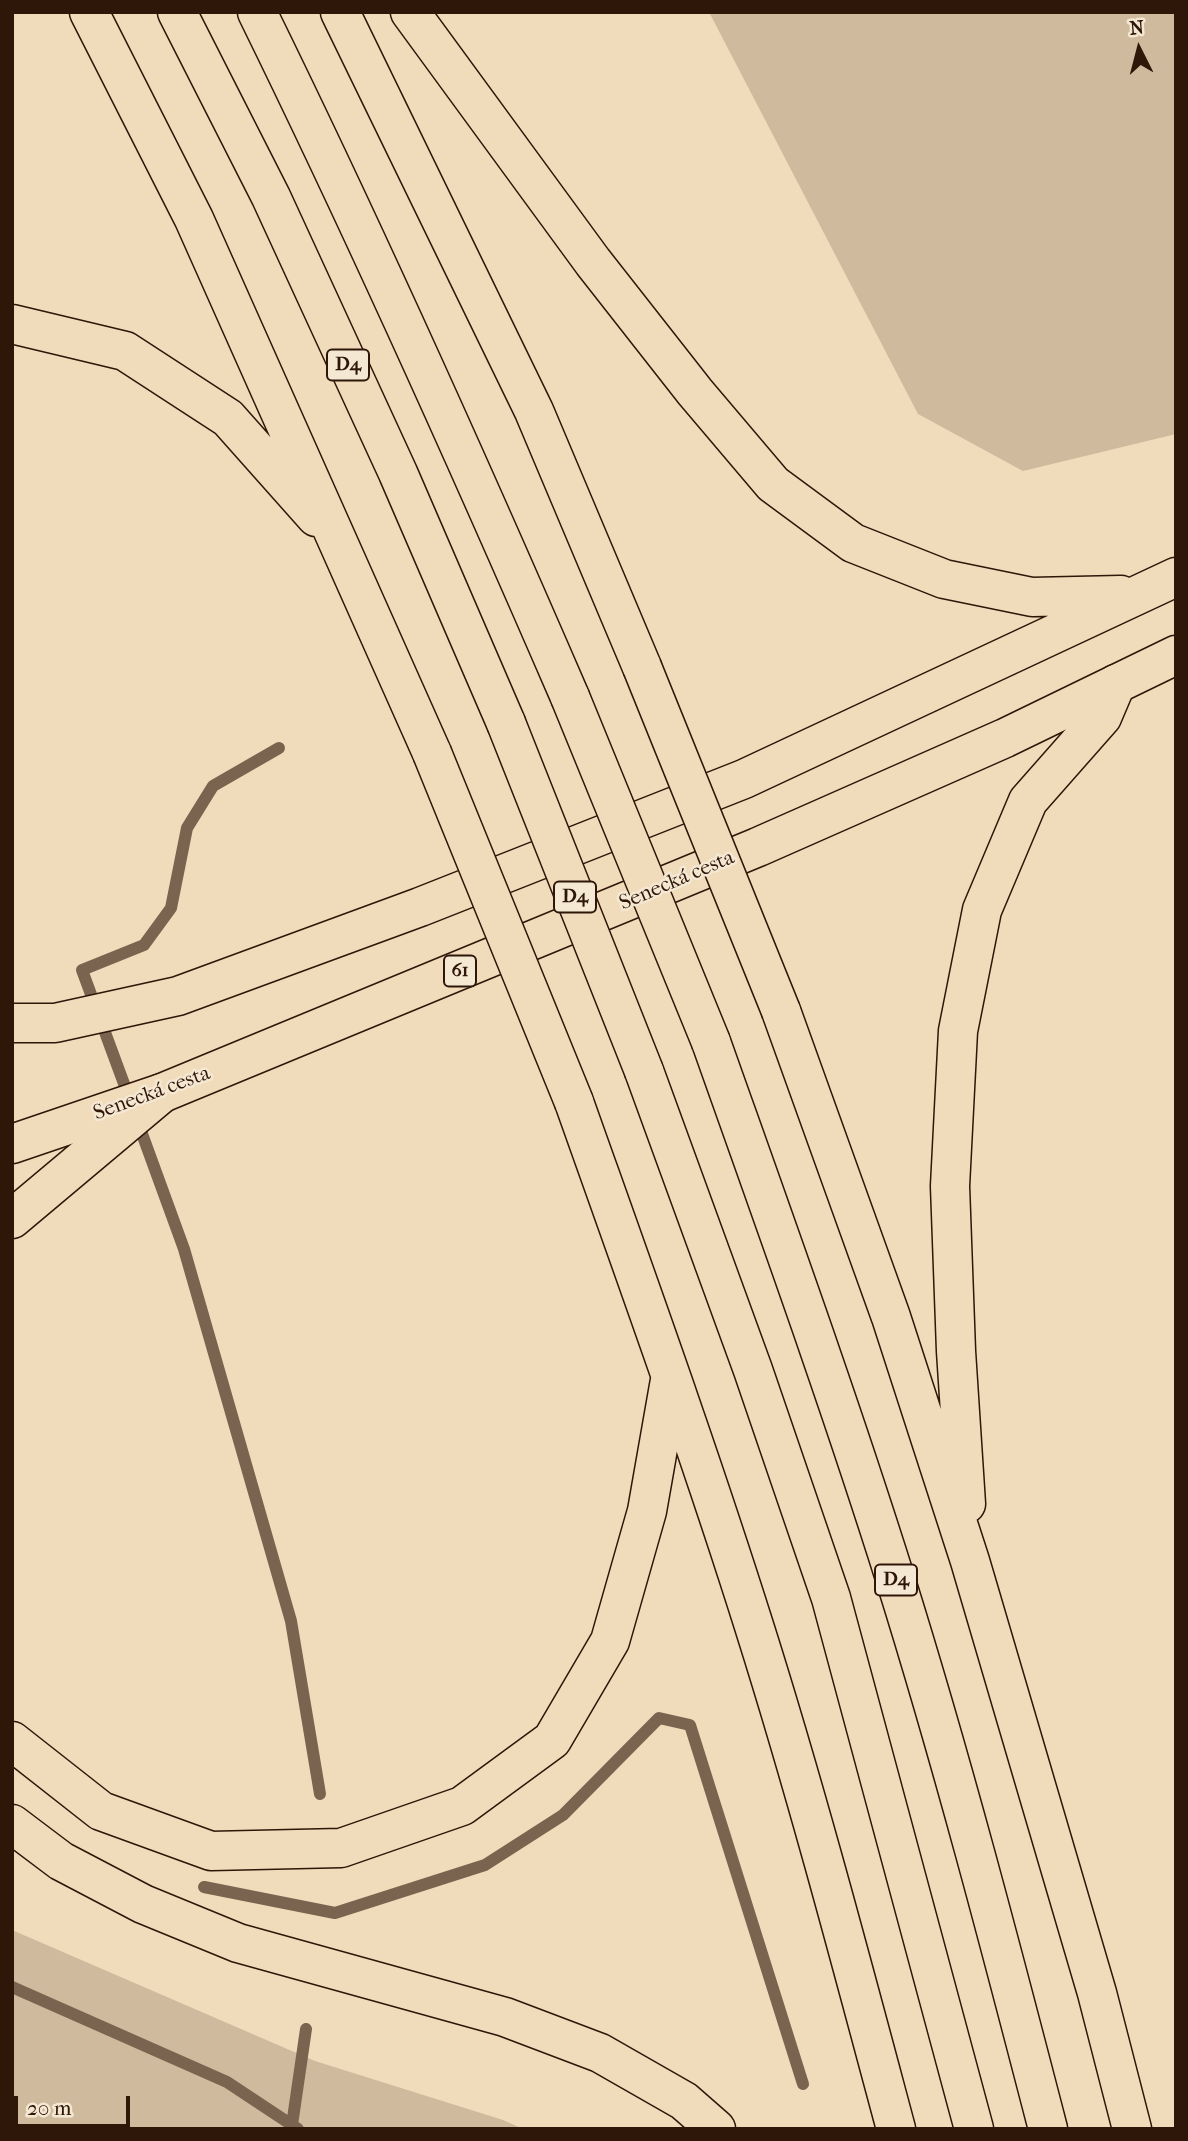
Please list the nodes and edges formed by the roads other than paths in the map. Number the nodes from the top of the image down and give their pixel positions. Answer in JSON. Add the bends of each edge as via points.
{"nodes":[{"id":1,"x":89,"y":12,"type":"edge"},
{"id":2,"x":177,"y":12,"type":"edge"},
{"id":3,"x":257,"y":12,"type":"edge"},
{"id":4,"x":340,"y":12,"type":"edge"},
{"id":5,"x":410,"y":12,"type":"edge"},
{"id":6,"x":12,"y":324,"type":"edge"},
{"id":7,"x":341,"y":544,"type":"junction"},
{"id":8,"x":1176,"y":577,"type":"edge"},
{"id":9,"x":1138,"y":595,"type":"junction"},
{"id":10,"x":1176,"y":655,"type":"edge"},
{"id":11,"x":1116,"y":684,"type":"junction"},
{"id":12,"x":12,"y":1023,"type":"edge"},
{"id":13,"x":162,"y":1093,"type":"junction"},
{"id":14,"x":12,"y":1144,"type":"edge"},
{"id":15,"x":12,"y":1219,"type":"edge"},
{"id":16,"x":671,"y":1374,"type":"junction"},
{"id":17,"x":970,"y":1562,"type":"junction"},
{"id":18,"x":12,"y":1741,"type":"edge"},
{"id":19,"x":12,"y":1824,"type":"edge"},
{"id":20,"x":716,"y":2129,"type":"edge"},
{"id":21,"x":896,"y":2129,"type":"edge"},
{"id":22,"x":974,"y":2129,"type":"edge"},
{"id":23,"x":1048,"y":2129,"type":"edge"},
{"id":24,"x":1132,"y":2129,"type":"edge"}],
"edges":[{"from":1,"to":7,"type":"main road","via":[[194,219]]},
{"from":2,"to":22,"type":"main road","number":"D4","bridge":true,"via":[[271,197],[392,460],[506,723],[644,1071],[831,1598]]},
{"from":3,"to":23,"type":"main road","number":"D4","bridge":true,"via":[[442,404],[570,697],[711,1042],[895,1578],[964,1808]]},
{"from":4,"to":17,"type":"main road","bridge":true,"via":[[534,411],[642,667],[780,1011],[891,1317]]},
{"from":5,"to":9,"type":"main road","via":[[610,284],[773,484],[853,543],[944,579],[1032,597]]},
{"from":6,"to":7,"type":"main road","via":[[125,351],[228,418]]},
{"from":7,"to":16,"type":"main road","bridge":true,"via":[[574,1102]]},
{"from":8,"to":9,"type":"main road"},
{"from":9,"to":12,"type":"main road","via":[[744,779],[420,907],[178,996],[55,1023]]},
{"from":10,"to":11,"type":"main road","name":"Senecká cesta","number":"61"},
{"from":11,"to":13,"type":"main road","name":"Senecká cesta","number":"61","via":[[758,847]]},
{"from":11,"to":17,"type":"main road","via":[[1102,717],[1028,801],[982,910],[958,1031],[950,1186]]},
{"from":13,"to":14,"type":"main road","name":"Senecká cesta","number":"61"},
{"from":13,"to":15,"type":"main road"},
{"from":16,"to":18,"type":"main road","via":[[647,1511],[610,1641],[552,1740],[462,1806],[341,1848],[211,1851],[101,1811]]},
{"from":16,"to":21,"type":"main road","via":[[821,1846]]},
{"from":17,"to":24,"type":"main road","via":[[1097,1993]]},
{"from":19,"to":20,"type":"main road","via":[[61,1861],[143,1904],[238,1943],[505,2017],[600,2053],[684,2101]]}]}
